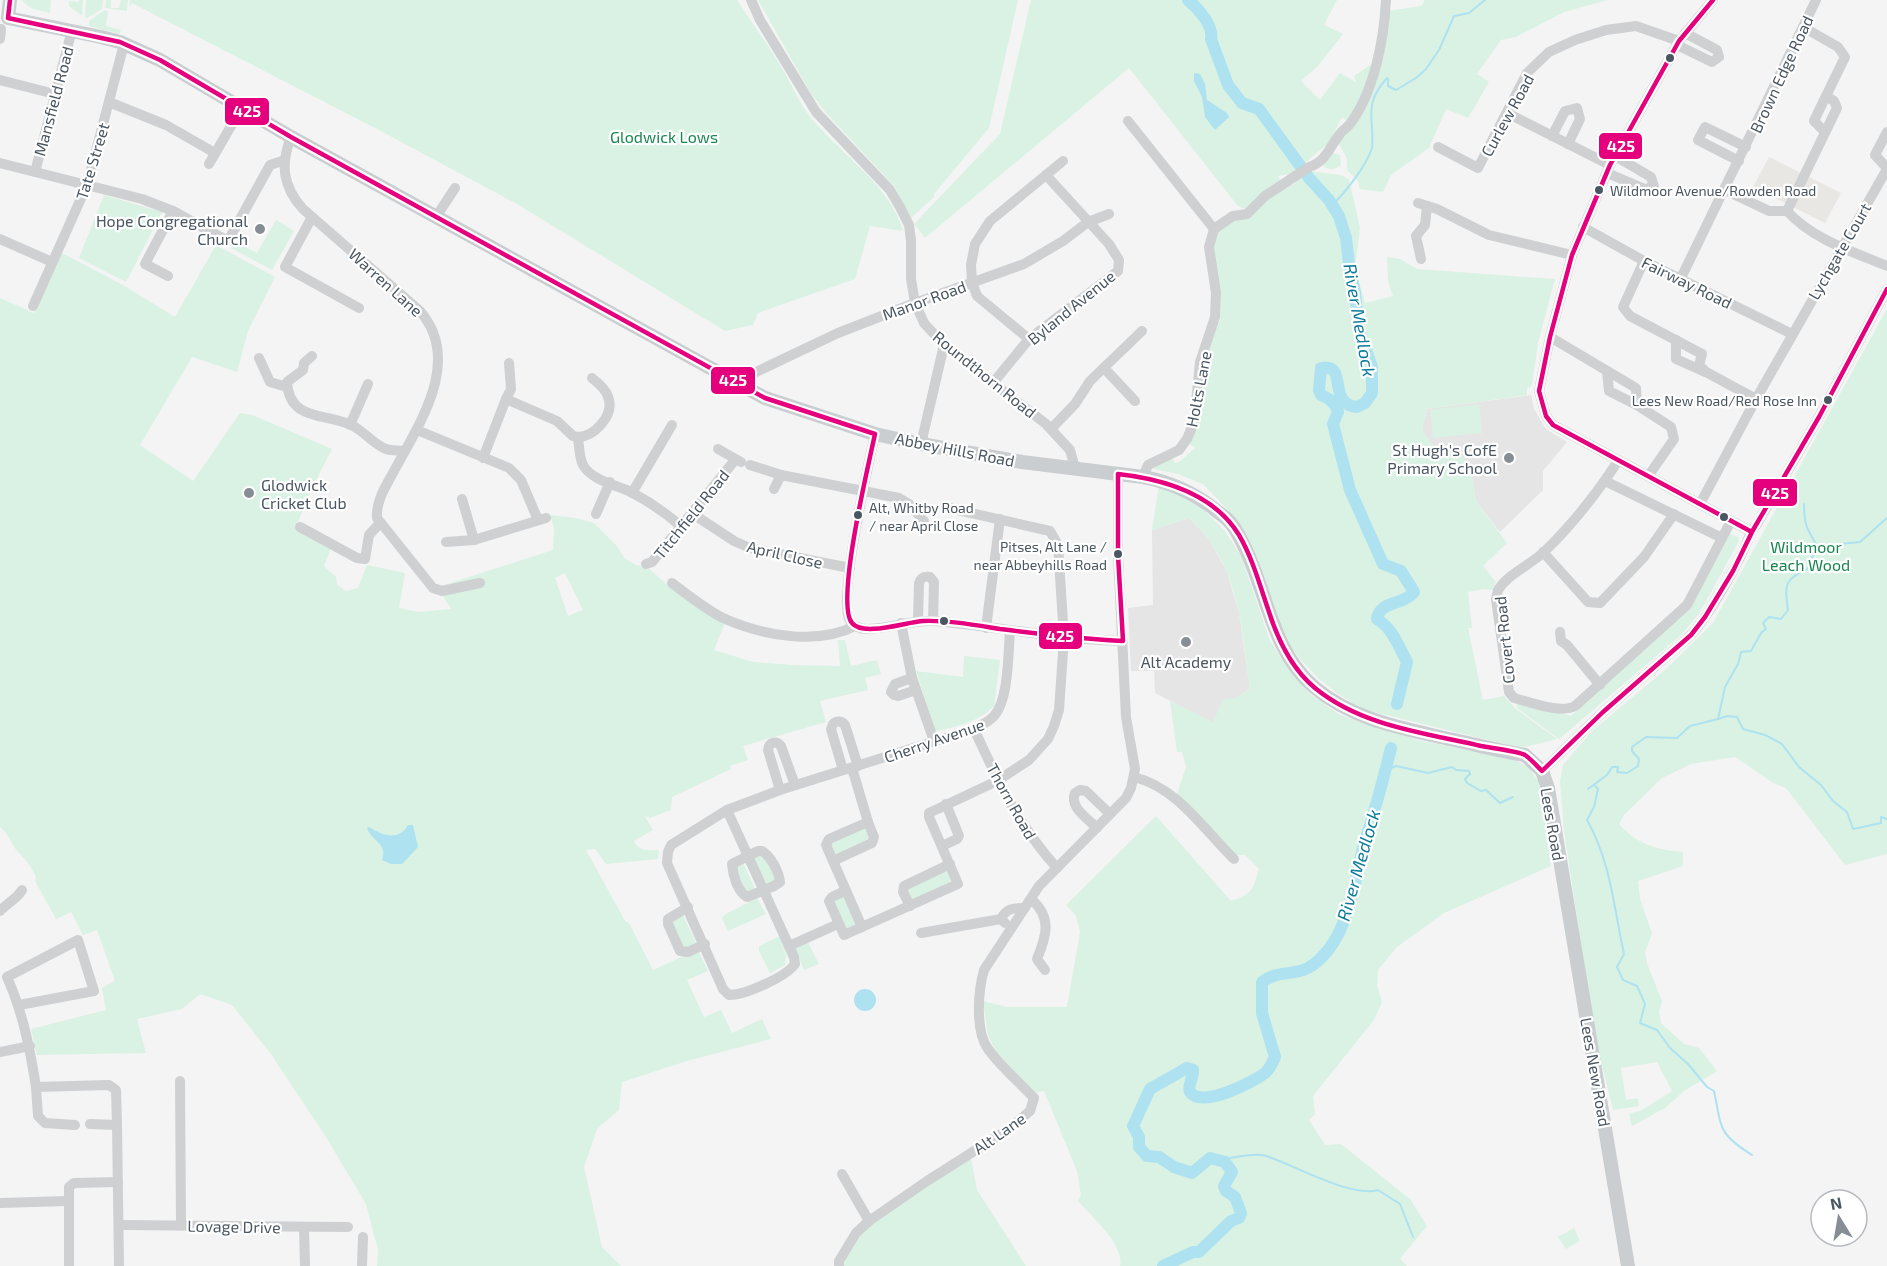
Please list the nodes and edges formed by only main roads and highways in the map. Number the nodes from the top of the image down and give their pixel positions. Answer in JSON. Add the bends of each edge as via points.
{"nodes":[{"id":1,"x":10,"y":0,"type":"edge"},
{"id":2,"x":15,"y":0,"type":"edge"},
{"id":3,"x":34,"y":22,"type":"junction"},
{"id":4,"x":2,"y":23,"type":"edge"},
{"id":5,"x":1542,"y":771,"type":"joint"},
{"id":6,"x":1563,"y":879,"type":"joint"},
{"id":7,"x":1628,"y":1266,"type":"edge"}],
"edges":[{"from":1,"to":4,"type":"main road"},
{"from":2,"to":3,"type":"main road"},
{"from":3,"to":4,"type":"main road","name":"Abbey Hills Road"},
{"from":3,"to":5,"type":"main road","name":"Abbey Hills Road","via":[[124,44],[160,60],[291,137],[767,399],[875,434],[921,444],[1180,486],[1228,519],[1239,535],[1281,645],[1314,687],[1348,710],[1377,721],[1525,755]]},
{"from":5,"to":6,"type":"main road","name":"Lees Road"},
{"from":6,"to":7,"type":"main road","name":"Lees New Road"}]}
